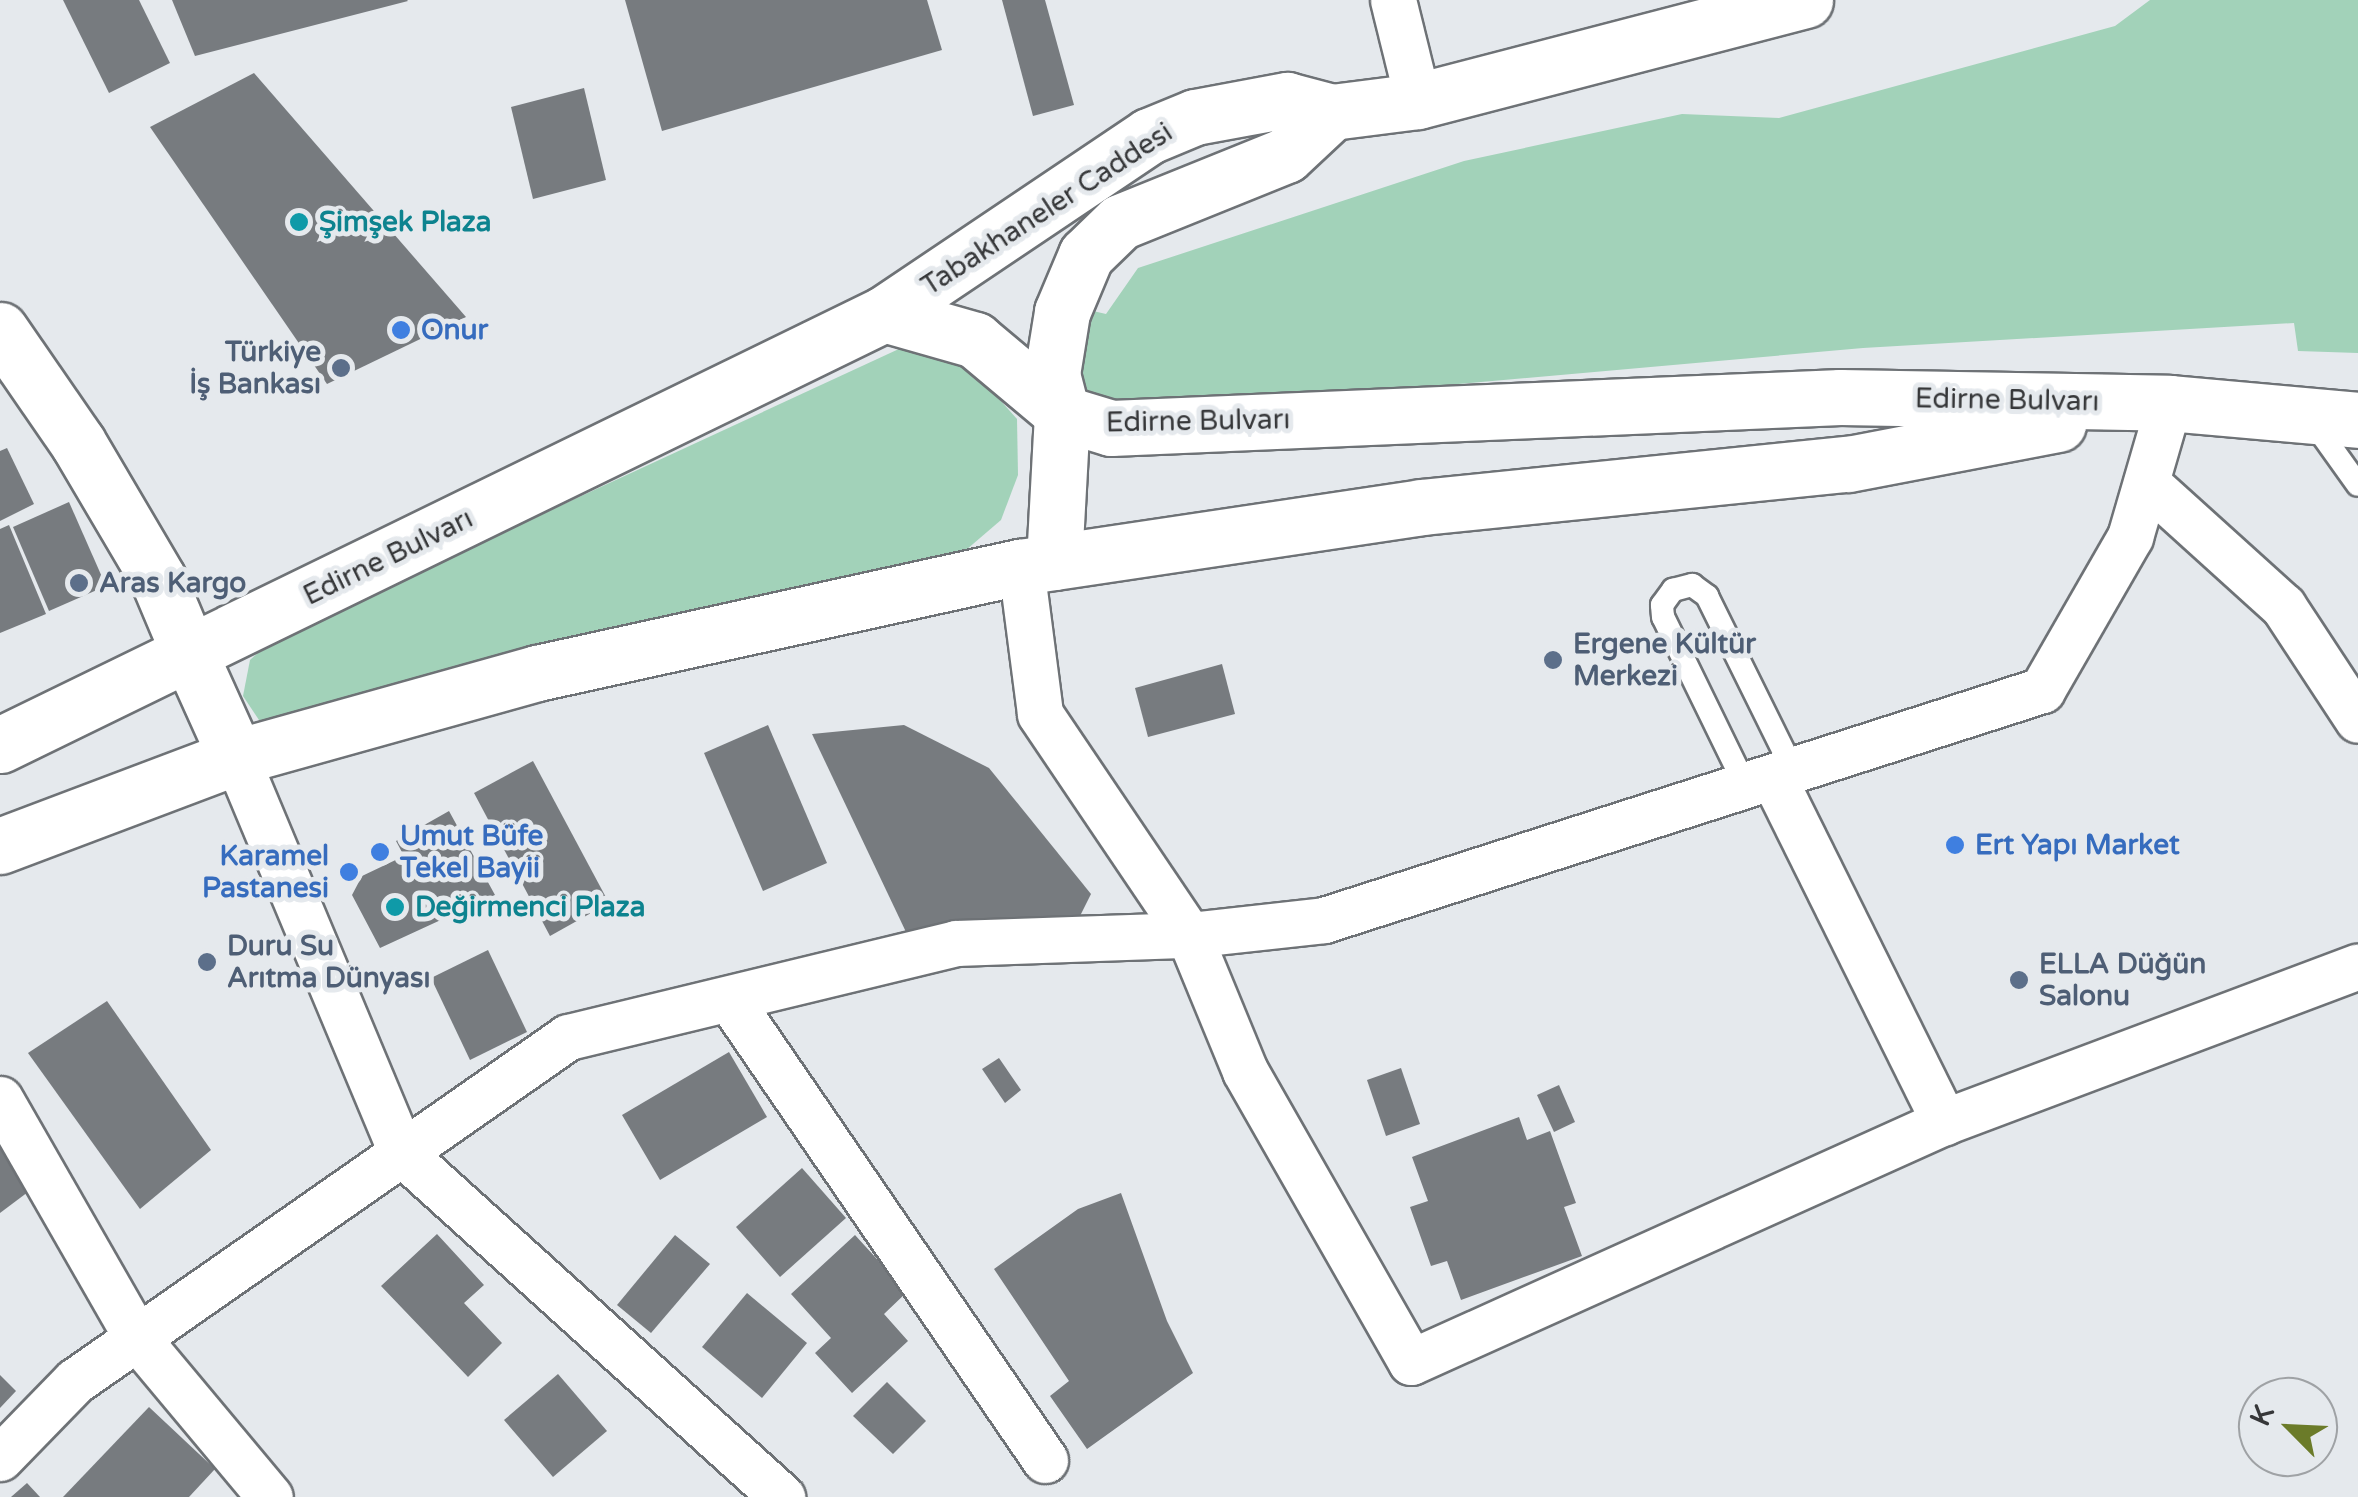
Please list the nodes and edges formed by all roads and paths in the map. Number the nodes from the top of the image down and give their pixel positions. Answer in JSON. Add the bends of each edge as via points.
{"nodes":[{"id":1,"x":1393,"y":0,"type":"edge"},
{"id":2,"x":1805,"y":0,"type":"edge"},
{"id":3,"x":1418,"y":101,"type":"junction"},
{"id":4,"x":1332,"y":112,"type":"junction"},
{"id":5,"x":1055,"y":204,"type":"junction"},
{"id":6,"x":1086,"y":256,"type":"junction"},
{"id":7,"x":884,"y":314,"type":"junction"},
{"id":8,"x":0,"y":330,"type":"edge"},
{"id":9,"x":2169,"y":404,"type":"junction"},
{"id":10,"x":1062,"y":413,"type":"junction"},
{"id":11,"x":2334,"y":419,"type":"edge"},
{"id":12,"x":2149,"y":485,"type":"junction"},
{"id":13,"x":2358,"y":485,"type":"edge"},
{"id":14,"x":1038,"y":564,"type":"junction"},
{"id":15,"x":190,"y":655,"type":"junction"},
{"id":16,"x":2358,"y":720,"type":"edge"},
{"id":17,"x":0,"y":746,"type":"edge"},
{"id":18,"x":236,"y":757,"type":"junction"},
{"id":19,"x":1772,"y":781,"type":"junction"},
{"id":20,"x":0,"y":846,"type":"edge"},
{"id":21,"x":1189,"y":935,"type":"junction"},
{"id":22,"x":2358,"y":966,"type":"edge"},
{"id":23,"x":732,"y":1002,"type":"junction"},
{"id":24,"x":0,"y":1098,"type":"edge"},
{"id":25,"x":1944,"y":1122,"type":"junction"},
{"id":26,"x":402,"y":1154,"type":"junction"},
{"id":27,"x":138,"y":1338,"type":"junction"},
{"id":28,"x":0,"y":1458,"type":"edge"},
{"id":29,"x":1046,"y":1460,"type":"dead end"},
{"id":30,"x":270,"y":1497,"type":"edge"},
{"id":31,"x":782,"y":1497,"type":"edge"}],
"edges":[{"from":1,"to":3,"type":"street"},
{"from":2,"to":3,"type":"main road","name":"Tabakhaneler Caddesi"},
{"from":3,"to":4,"type":"main road","name":"Tabakhaneler Caddesi"},
{"from":4,"to":5,"type":"main road","name":"Tabakhaneler Caddesi","via":[[1287,100],[1195,117],[1149,136]]},
{"from":4,"to":6,"type":"main road","name":"Tabakhaneler Caddesi","via":[[1286,155],[1120,222]]},
{"from":5,"to":6,"type":"main road","via":[[1072,218]]},
{"from":5,"to":7,"type":"main road","name":"Tabakhaneler Caddesi"},
{"from":6,"to":10,"type":"main road","name":"Tabakhaneler Caddesi","via":[[1062,312],[1052,374]]},
{"from":7,"to":10,"type":"main road","name":"Edirne Bulvarı","via":[[975,340]]},
{"from":7,"to":15,"type":"main road","name":"Edirne Bulvarı"},
{"from":8,"to":15,"type":"main road","via":[[78,443],[158,579]]},
{"from":9,"to":10,"type":"main road","name":"Edirne Bulvarı","via":[[1840,397],[1111,428]]},
{"from":9,"to":11,"type":"main road","name":"Edirne Bulvarı"},
{"from":9,"to":12,"type":"street"},
{"from":9,"to":14,"type":"main road","name":"Edirne Bulvarı","via":[[1848,464],[1422,508]]},
{"from":10,"to":14,"type":"main road","name":"Tabakhaneler Caddesi"},
{"from":11,"to":13,"type":"lane"},
{"from":12,"to":16,"type":"street","via":[[2284,606]]},
{"from":12,"to":19,"type":"street","via":[[2130,537],[2042,690]]},
{"from":14,"to":18,"type":"main road","name":"Edirne Bulvarı","via":[[537,674]]},
{"from":14,"to":21,"type":"street","via":[[1040,714]]},
{"from":15,"to":17,"type":"main road","name":"Edirne Bulvarı"},
{"from":15,"to":18,"type":"main road"},
{"from":18,"to":20,"type":"main road","name":"Edirne Bulvarı"},
{"from":18,"to":26,"type":"street"},
{"from":19,"to":19,"type":"lane","via":[[1663,617],[1662,604],[1673,590],[1692,585],[1706,596]]},
{"from":19,"to":21,"type":"street","via":[[1324,920]]},
{"from":19,"to":25,"type":"street"},
{"from":21,"to":23,"type":"street","via":[[956,943]]},
{"from":21,"to":25,"type":"street","via":[[1245,1071],[1412,1362]]},
{"from":22,"to":25,"type":"street"},
{"from":23,"to":26,"type":"street","via":[[568,1037]]},
{"from":23,"to":29,"type":"street"},
{"from":24,"to":27,"type":"street"},
{"from":26,"to":27,"type":"street"},
{"from":26,"to":31,"type":"street"},
{"from":27,"to":28,"type":"street","via":[[76,1381]]},
{"from":27,"to":30,"type":"street"}]}
